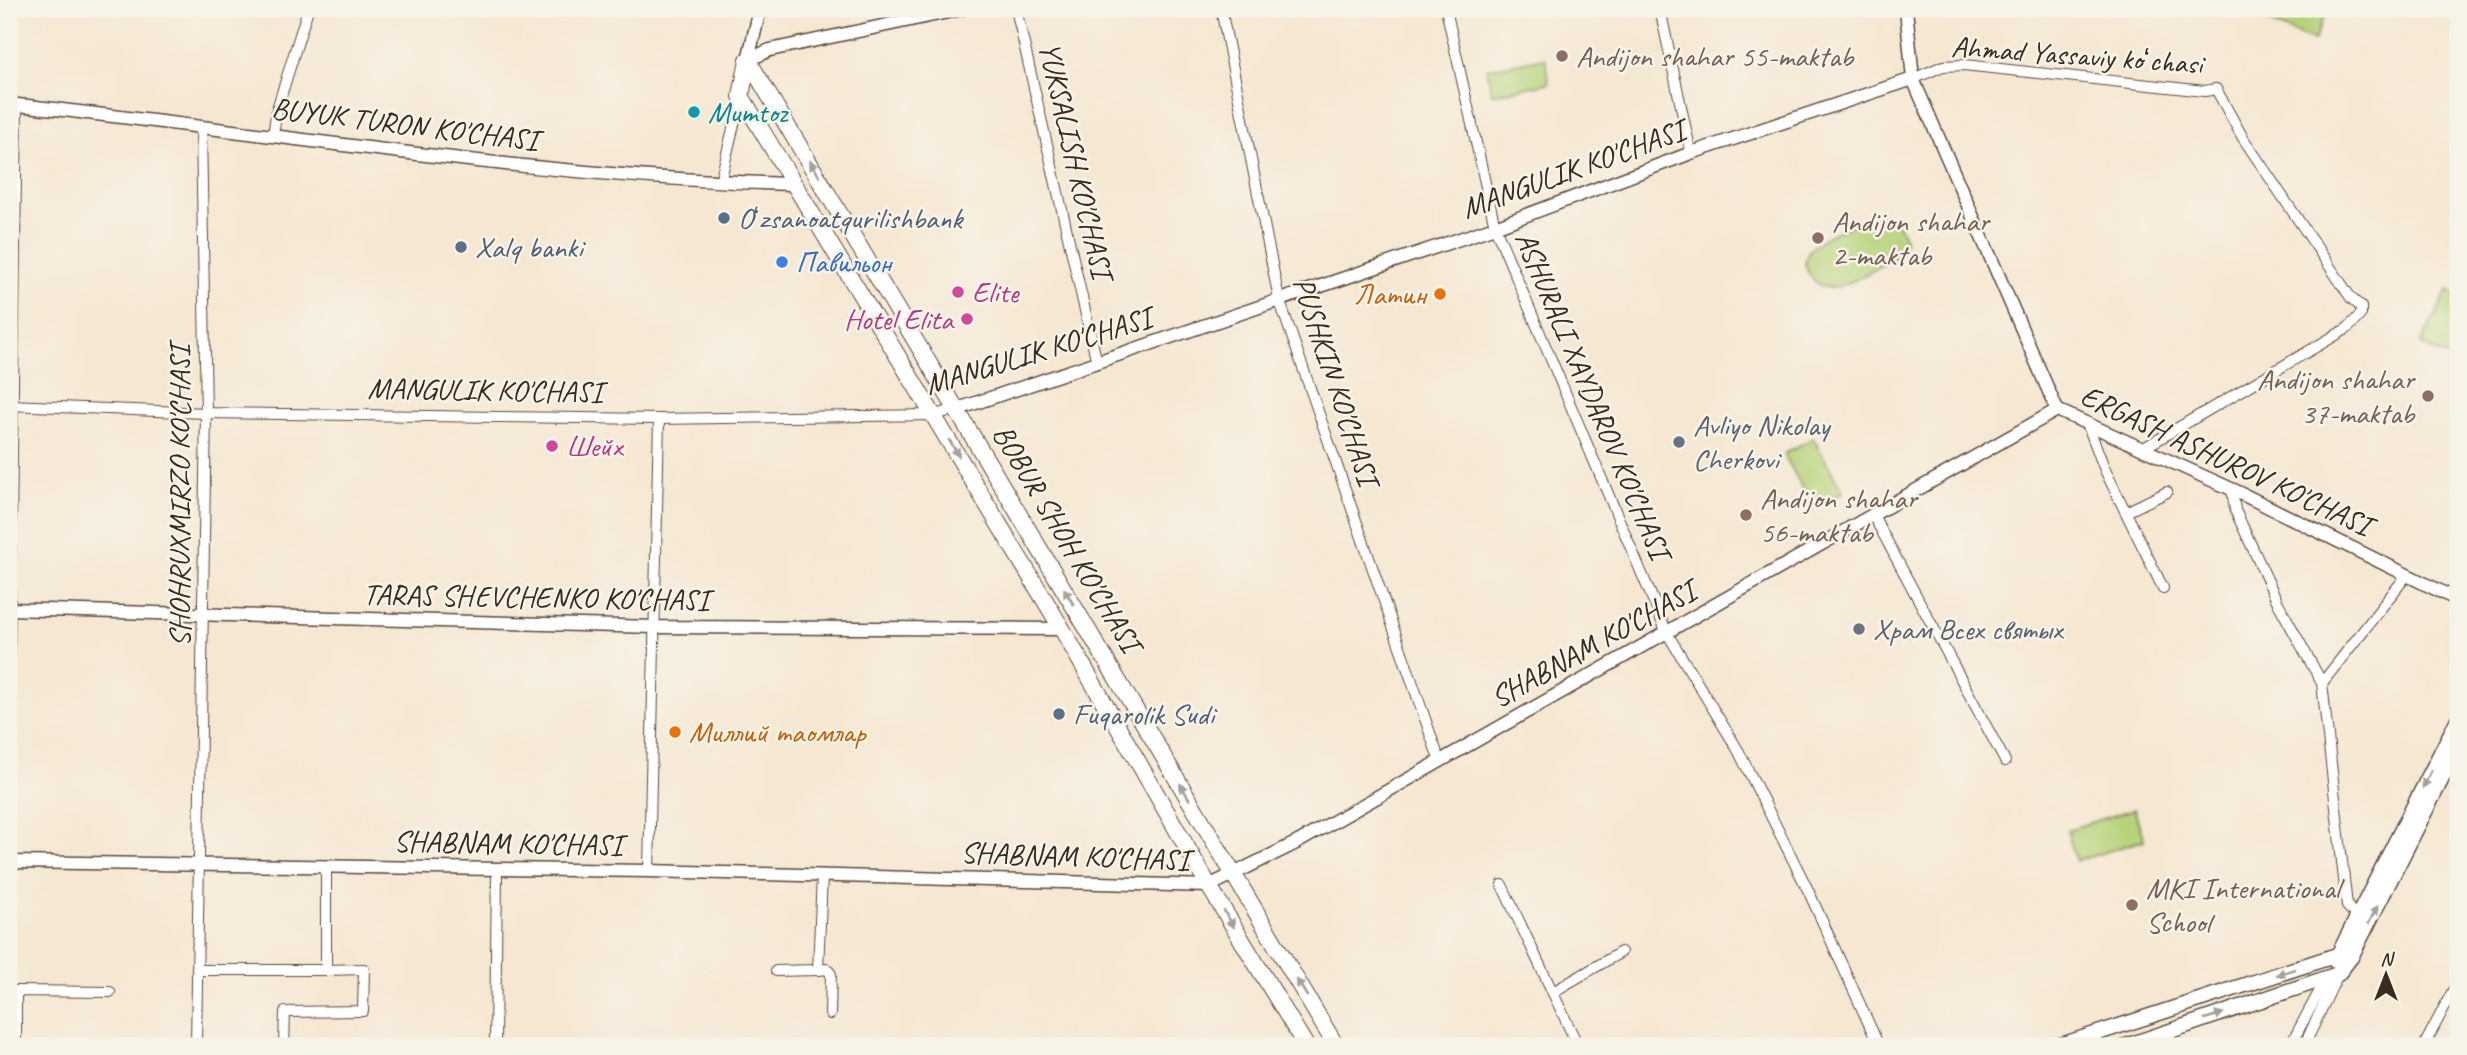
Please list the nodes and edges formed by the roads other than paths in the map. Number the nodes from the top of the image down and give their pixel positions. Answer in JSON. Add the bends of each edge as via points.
{"nodes":[{"id":1,"x":308,"y":9,"type":"edge"},
{"id":2,"x":760,"y":9,"type":"edge"},
{"id":3,"x":962,"y":9,"type":"edge"},
{"id":4,"x":1016,"y":9,"type":"edge"},
{"id":5,"x":1221,"y":9,"type":"edge"},
{"id":6,"x":1446,"y":9,"type":"edge"},
{"id":7,"x":1660,"y":9,"type":"edge"},
{"id":8,"x":1906,"y":9,"type":"edge"},
{"id":9,"x":748,"y":60,"type":"junction"},
{"id":10,"x":1913,"y":79,"type":"junction"},
{"id":11,"x":741,"y":96,"type":"junction"},
{"id":12,"x":13,"y":105,"type":"edge"},
{"id":13,"x":201,"y":128,"type":"junction"},
{"id":14,"x":273,"y":135,"type":"junction"},
{"id":15,"x":1691,"y":153,"type":"junction"},
{"id":16,"x":720,"y":182,"type":"junction"},
{"id":17,"x":795,"y":184,"type":"junction"},
{"id":18,"x":1495,"y":227,"type":"junction"},
{"id":19,"x":1279,"y":299,"type":"junction"},
{"id":20,"x":1097,"y":363,"type":"junction"},
{"id":21,"x":11,"y":405,"type":"edge"},
{"id":22,"x":958,"y":409,"type":"junction"},
{"id":23,"x":2057,"y":410,"type":"junction"},
{"id":24,"x":206,"y":413,"type":"junction"},
{"id":25,"x":934,"y":415,"type":"junction"},
{"id":26,"x":659,"y":419,"type":"junction"},
{"id":27,"x":2087,"y":424,"type":"junction"},
{"id":28,"x":2142,"y":449,"type":"junction"},
{"id":29,"x":2232,"y":489,"type":"junction"},
{"id":30,"x":2167,"y":492,"type":"dead end"},
{"id":31,"x":2126,"y":512,"type":"junction"},
{"id":32,"x":1873,"y":515,"type":"junction"},
{"id":33,"x":2407,"y":575,"type":"junction"},
{"id":34,"x":2163,"y":588,"type":"dead end"},
{"id":35,"x":2458,"y":600,"type":"edge"},
{"id":36,"x":9,"y":609,"type":"edge"},
{"id":37,"x":204,"y":615,"type":"junction"},
{"id":38,"x":654,"y":627,"type":"junction"},
{"id":39,"x":1062,"y":629,"type":"junction"},
{"id":40,"x":1667,"y":633,"type":"junction"},
{"id":41,"x":9,"y":662,"type":"edge"},
{"id":42,"x":2322,"y":683,"type":"junction"},
{"id":43,"x":2458,"y":719,"type":"edge"},
{"id":44,"x":2458,"y":747,"type":"edge"},
{"id":45,"x":1439,"y":759,"type":"junction"},
{"id":46,"x":2005,"y":761,"type":"dead end"},
{"id":47,"x":9,"y":862,"type":"edge"},
{"id":48,"x":199,"y":864,"type":"junction"},
{"id":49,"x":326,"y":867,"type":"junction"},
{"id":50,"x":497,"y":870,"type":"junction"},
{"id":51,"x":649,"y":871,"type":"junction"},
{"id":52,"x":1234,"y":873,"type":"junction"},
{"id":53,"x":822,"y":875,"type":"junction"},
{"id":54,"x":1502,"y":885,"type":"dead end"},
{"id":55,"x":1209,"y":886,"type":"junction"},
{"id":56,"x":2356,"y":916,"type":"junction"},
{"id":57,"x":1621,"y":952,"type":"dead end"},
{"id":58,"x":2344,"y":956,"type":"junction"},
{"id":59,"x":197,"y":970,"type":"junction"},
{"id":60,"x":326,"y":970,"type":"junction"},
{"id":61,"x":818,"y":970,"type":"junction"},
{"id":62,"x":776,"y":971,"type":"dead end"},
{"id":63,"x":2332,"y":976,"type":"junction"},
{"id":64,"x":2458,"y":981,"type":"edge"},
{"id":65,"x":110,"y":992,"type":"dead end"},
{"id":66,"x":1553,"y":992,"type":"junction"},
{"id":67,"x":830,"y":1014,"type":"dead end"},
{"id":68,"x":16,"y":1046,"type":"edge"},
{"id":69,"x":196,"y":1046,"type":"edge"},
{"id":70,"x":284,"y":1046,"type":"edge"},
{"id":71,"x":495,"y":1046,"type":"edge"},
{"id":72,"x":1306,"y":1046,"type":"edge"},
{"id":73,"x":1336,"y":1046,"type":"edge"},
{"id":74,"x":1578,"y":1046,"type":"edge"},
{"id":75,"x":1879,"y":1046,"type":"edge"},
{"id":76,"x":2058,"y":1046,"type":"edge"},
{"id":77,"x":2126,"y":1046,"type":"edge"},
{"id":78,"x":2290,"y":1046,"type":"edge"},
{"id":79,"x":2304,"y":1046,"type":"edge"},
{"id":80,"x":2424,"y":1046,"type":"edge"}],
"edges":[{"from":1,"to":14,"type":"street"},
{"from":2,"to":9,"type":"street"},
{"from":3,"to":9,"type":"street","via":[[770,50]]},
{"from":4,"to":20,"type":"street","name":"YUKSALISH KO'CHASI"},
{"from":5,"to":19,"type":"street","name":"PUSHKIN KO'CHASI"},
{"from":6,"to":18,"type":"street","name":"ASHURALI XAYDAROV KO'CHASI"},
{"from":7,"to":15,"type":"street"},
{"from":8,"to":10,"type":"street","name":"ERGASH ASHUROV KO'CHASI"},
{"from":9,"to":11,"type":"main road"},
{"from":22,"to":9,"type":"main road","name":"BOBUR SHOH KO'CHASI","one_way":true},
{"from":10,"to":15,"type":"street","name":"MANGULIK KO'CHASI"},
{"from":10,"to":23,"type":"street","name":"ERGASH ASHUROV KO'CHASI"},
{"from":10,"to":28,"type":"street","name":"Ahmad Yassaviy koʻchasi","via":[[1943,66],[1964,65],[2217,89],[2243,138],[2361,307],[2361,314],[2348,328]]},
{"from":11,"to":16,"type":"street"},
{"from":11,"to":17,"type":"main road","name":"BOBUR SHOH KO'CHASI"},
{"from":12,"to":13,"type":"street","name":"BUYUK TURON KO'CHASI"},
{"from":12,"to":21,"type":"street"},
{"from":13,"to":14,"type":"street","name":"BUYUK TURON KO'CHASI"},
{"from":13,"to":24,"type":"street","name":"SHOHRUXMIRZO KO'CHASI"},
{"from":14,"to":16,"type":"street","name":"BUYUK TURON KO'CHASI","via":[[542,167]]},
{"from":15,"to":18,"type":"street","name":"MANGULIK KO'CHASI"},
{"from":16,"to":17,"type":"street","name":"BUYUK TURON KO'CHASI"},
{"from":17,"to":25,"type":"main road","name":"BOBUR SHOH KO'CHASI"},
{"from":18,"to":19,"type":"street","name":"MANGULIK KO'CHASI"},
{"from":18,"to":40,"type":"street","name":"ASHURALI XAYDAROV KO'CHASI"},
{"from":19,"to":20,"type":"street","name":"MANGULIK KO'CHASI"},
{"from":19,"to":45,"type":"street","name":"PUSHKIN KO'CHASI"},
{"from":20,"to":22,"type":"street","name":"MANGULIK KO'CHASI"},
{"from":21,"to":24,"type":"street","name":"MANGULIK KO'CHASI"},
{"from":21,"to":36,"type":"street"},
{"from":22,"to":25,"type":"street","name":"MANGULIK KO'CHASI"},
{"from":52,"to":22,"type":"main road","name":"BOBUR SHOH KO'CHASI","one_way":true},
{"from":23,"to":27,"type":"street","name":"ERGASH ASHUROV KO'CHASI"},
{"from":23,"to":32,"type":"street","name":"SHABNAM KO'CHASI"},
{"from":24,"to":26,"type":"street","name":"MANGULIK KO'CHASI"},
{"from":24,"to":37,"type":"street","name":"SHOHRUXMIRZO KO'CHASI"},
{"from":25,"to":26,"type":"street","name":"MANGULIK KO'CHASI"},
{"from":25,"to":39,"type":"main road","name":"BOBUR SHOH KO'CHASI","one_way":true},
{"from":26,"to":38,"type":"street"},
{"from":27,"to":28,"type":"street","name":"ERGASH ASHUROV KO'CHASI"},
{"from":27,"to":31,"type":"street"},
{"from":28,"to":29,"type":"street","name":"ERGASH ASHUROV KO'CHASI"},
{"from":29,"to":33,"type":"street","name":"ERGASH ASHUROV KO'CHASI"},
{"from":29,"to":42,"type":"street","via":[[2235,510],[2278,603]]},
{"from":30,"to":31,"type":"street"},
{"from":31,"to":34,"type":"street"},
{"from":32,"to":40,"type":"street","name":"SHABNAM KO'CHASI"},
{"from":32,"to":46,"type":"street"},
{"from":33,"to":35,"type":"street","name":"ERGASH ASHUROV KO'CHASI"},
{"from":33,"to":42,"type":"street"},
{"from":36,"to":37,"type":"street","name":"TARAS SHEVCHENKO KO'CHASI"},
{"from":36,"to":41,"type":"street"},
{"from":37,"to":38,"type":"street","name":"TARAS SHEVCHENKO KO'CHASI"},
{"from":37,"to":48,"type":"street","name":"SHOHRUXMIRZO KO'CHASI"},
{"from":38,"to":39,"type":"street","name":"TARAS SHEVCHENKO KO'CHASI"},
{"from":38,"to":51,"type":"street"},
{"from":39,"to":55,"type":"main road","name":"BOBUR SHOH KO'CHASI"},
{"from":40,"to":45,"type":"street","name":"SHABNAM KO'CHASI"},
{"from":40,"to":75,"type":"street","name":"ASHURALI XAYDAROV KO'CHASI","via":[[1744,761]]},
{"from":42,"to":56,"type":"street","via":[[2347,906]]},
{"from":43,"to":56,"type":"main road","one_way":true},
{"from":58,"to":44,"type":"main road","one_way":true},
{"from":45,"to":52,"type":"street","name":"SHABNAM KO'CHASI","via":[[1298,842]]},
{"from":47,"to":48,"type":"street","name":"SHABNAM KO'CHASI"},
{"from":48,"to":49,"type":"street","name":"SHABNAM KO'CHASI"},
{"from":48,"to":59,"type":"street","name":"SHOHRUXMIRZO KO'CHASI"},
{"from":49,"to":50,"type":"street","name":"SHABNAM KO'CHASI"},
{"from":49,"to":60,"type":"street"},
{"from":50,"to":51,"type":"street","name":"SHABNAM KO'CHASI"},
{"from":50,"to":71,"type":"street"},
{"from":51,"to":53,"type":"street","name":"SHABNAM KO'CHASI"},
{"from":52,"to":55,"type":"street","name":"SHABNAM KO'CHASI"},
{"from":73,"to":52,"type":"main road","name":"BOBUR SHOH KO'CHASI","one_way":true},
{"from":53,"to":55,"type":"street","name":"SHABNAM KO'CHASI"},
{"from":53,"to":61,"type":"street"},
{"from":54,"to":66,"type":"street"},
{"from":55,"to":72,"type":"main road","name":"BOBUR SHOH KO'CHASI","one_way":true},
{"from":56,"to":58,"type":"main road"},
{"from":57,"to":66,"type":"street"},
{"from":58,"to":63,"type":"main road"},
{"from":58,"to":76,"type":"main road","one_way":true},
{"from":59,"to":60,"type":"street"},
{"from":59,"to":69,"type":"street","name":"SHOHRUXMIRZO KO'CHASI"},
{"from":60,"to":70,"type":"street","via":[[364,969],[363,1011],[285,1012]]},
{"from":61,"to":62,"type":"street"},
{"from":61,"to":67,"type":"street","via":[[827,969],[831,974]]},
{"from":77,"to":63,"type":"main road","one_way":true},
{"from":63,"to":78,"type":"street"},
{"from":63,"to":79,"type":"street"},
{"from":64,"to":80,"type":"street"},
{"from":65,"to":68,"type":"street","via":[[16,991]]},
{"from":66,"to":74,"type":"street"}]}
